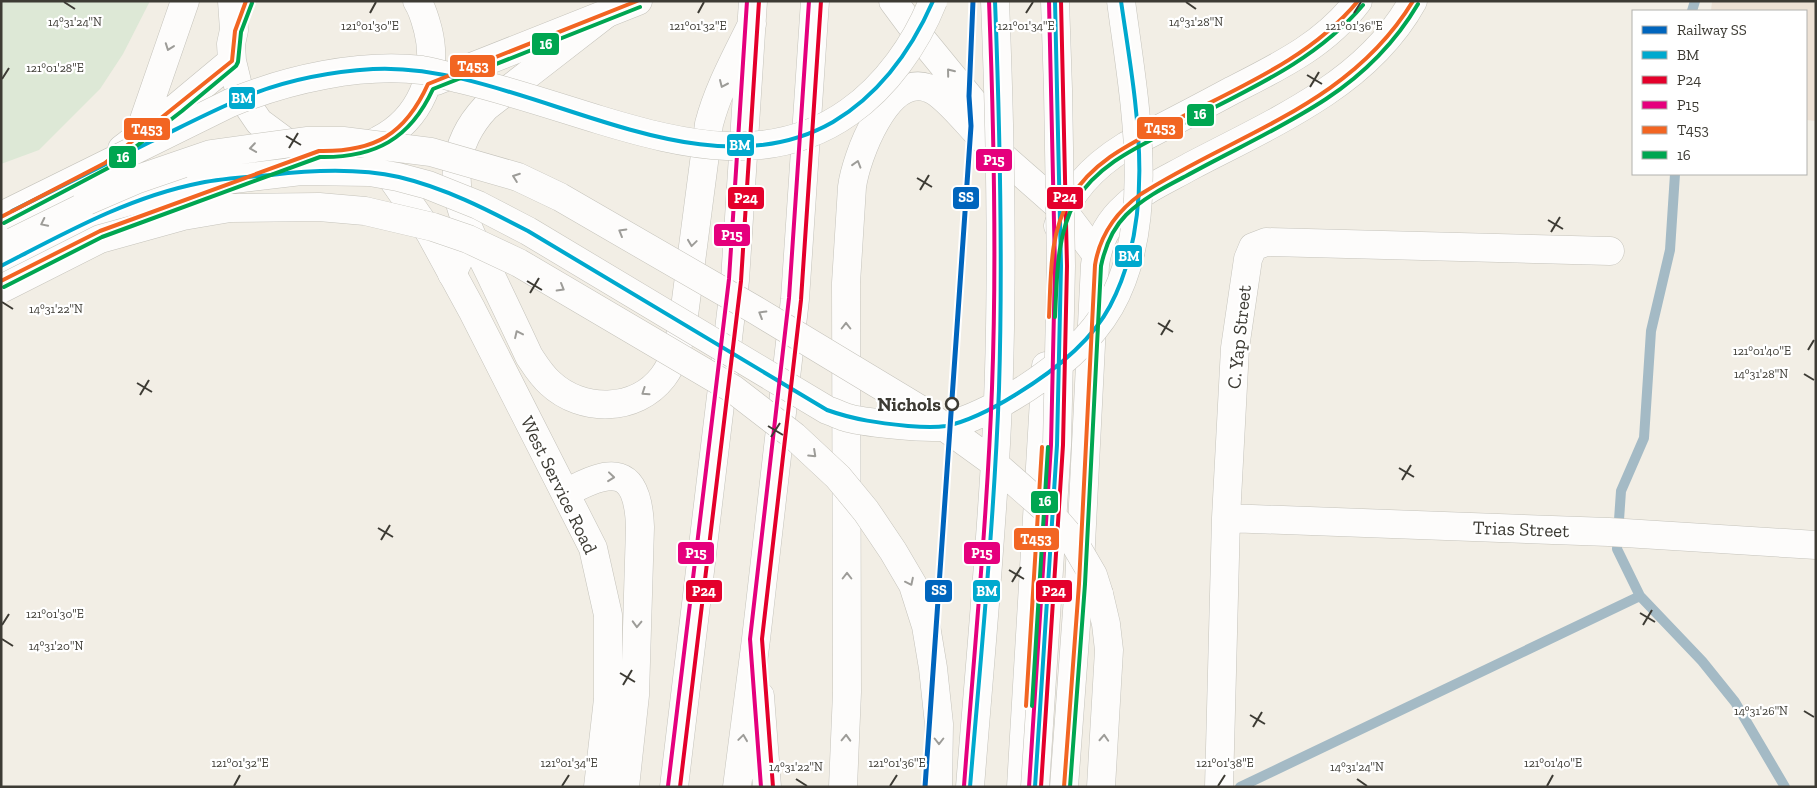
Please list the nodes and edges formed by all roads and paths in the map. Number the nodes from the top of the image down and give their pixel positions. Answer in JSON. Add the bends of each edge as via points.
{"nodes":[{"id":1,"x":185,"y":1,"type":"edge"},
{"id":2,"x":232,"y":1,"type":"edge"},
{"id":3,"x":246,"y":1,"type":"edge"},
{"id":4,"x":417,"y":1,"type":"edge"},
{"id":5,"x":638,"y":1,"type":"edge"},
{"id":6,"x":815,"y":1,"type":"edge"},
{"id":7,"x":892,"y":1,"type":"edge"},
{"id":8,"x":933,"y":1,"type":"edge"},
{"id":9,"x":994,"y":1,"type":"edge"},
{"id":10,"x":1055,"y":1,"type":"edge"},
{"id":11,"x":1121,"y":1,"type":"edge"},
{"id":12,"x":1358,"y":1,"type":"edge"},
{"id":13,"x":1413,"y":1,"type":"edge"},
{"id":14,"x":752,"y":13,"type":"edge"},
{"id":15,"x":606,"y":14,"type":"junction"},
{"id":16,"x":234,"y":30,"type":"junction"},
{"id":17,"x":232,"y":61,"type":"junction"},
{"id":18,"x":428,"y":84,"type":"junction"},
{"id":19,"x":411,"y":116,"type":"junction"},
{"id":20,"x":138,"y":137,"type":"junction"},
{"id":21,"x":363,"y":148,"type":"junction"},
{"id":22,"x":319,"y":151,"type":"junction"},
{"id":23,"x":421,"y":195,"type":"junction"},
{"id":24,"x":162,"y":208,"type":"junction"},
{"id":25,"x":1064,"y":210,"type":"junction"},
{"id":26,"x":1,"y":216,"type":"edge"},
{"id":27,"x":468,"y":226,"type":"junction"},
{"id":28,"x":430,"y":234,"type":"junction"},
{"id":29,"x":1,"y":244,"type":"edge"},
{"id":30,"x":1610,"y":251,"type":"dead end"},
{"id":31,"x":1096,"y":254,"type":"junction"},
{"id":32,"x":1,"y":266,"type":"edge"},
{"id":33,"x":452,"y":274,"type":"junction"},
{"id":34,"x":1,"y":281,"type":"edge"},
{"id":35,"x":1,"y":289,"type":"edge"},
{"id":36,"x":566,"y":492,"type":"junction"},
{"id":37,"x":1226,"y":518,"type":"junction"},
{"id":38,"x":1816,"y":545,"type":"edge"},
{"id":39,"x":756,"y":639,"type":"junction"},
{"id":40,"x":1219,"y":776,"type":"edge"},
{"id":41,"x":598,"y":787,"type":"edge"},
{"id":42,"x":625,"y":787,"type":"edge"},
{"id":43,"x":674,"y":787,"type":"edge"},
{"id":44,"x":736,"y":787,"type":"edge"},
{"id":45,"x":767,"y":787,"type":"edge"},
{"id":46,"x":843,"y":787,"type":"edge"},
{"id":47,"x":938,"y":787,"type":"edge"},
{"id":48,"x":970,"y":787,"type":"edge"},
{"id":49,"x":1021,"y":787,"type":"edge"},
{"id":50,"x":1034,"y":787,"type":"edge"},
{"id":51,"x":1064,"y":787,"type":"edge"},
{"id":52,"x":1101,"y":787,"type":"edge"}],
"edges":[{"from":1,"to":20,"type":"main road","one_way":true},
{"from":2,"to":16,"type":"main road"},
{"from":3,"to":16,"type":"main road"},
{"from":4,"to":18,"type":"main road","via":[[424,10],[432,47]]},
{"from":5,"to":15,"type":"main road"},
{"from":6,"to":39,"type":"main road","via":[[795,299]]},
{"from":25,"to":7,"type":"main road","one_way":true},
{"from":8,"to":26,"type":"main road","bridge":true,"via":[[910,46],[875,91],[827,126],[790,140],[731,147],[690,143],[422,70],[348,72],[292,83],[230,103]]},
{"from":9,"to":48,"type":"main road","bridge":true,"via":[[1000,283],[996,443]]},
{"from":10,"to":50,"type":"main road","bridge":true,"via":[[1061,266],[1057,445]]},
{"from":11,"to":32,"type":"main road","bridge":true,"via":[[1138,143],[1136,221],[1119,288],[1095,329],[1062,361],[993,408],[944,427],[846,418],[528,231],[478,205],[428,185],[370,172],[301,171],[200,184],[146,198],[85,223]]},
{"from":12,"to":25,"type":"main road","via":[[1335,28],[1307,50],[1104,160],[1080,183]]},
{"from":13,"to":31,"type":"main road","via":[[1386,40],[1337,84],[1126,205],[1111,223]]},
{"from":14,"to":27,"type":"main road","one_way":true,"via":[[709,124],[679,345],[663,376],[653,387],[627,402],[593,405],[550,384],[529,356]]},
{"from":14,"to":43,"type":"main road","via":[[735,280]]},
{"from":15,"to":18,"type":"main road"},
{"from":15,"to":27,"type":"main road","via":[[501,94],[476,118],[466,134],[457,169],[460,198]]},
{"from":16,"to":17,"type":"main road"},
{"from":17,"to":20,"type":"main road"},
{"from":17,"to":22,"type":"main road","via":[[240,94],[259,122],[286,142]]},
{"from":18,"to":19,"type":"main road"},
{"from":19,"to":21,"type":"main road","via":[[389,135]]},
{"from":19,"to":23,"type":"main road","name":"West Service Road","via":[[414,166]]},
{"from":20,"to":26,"type":"main road","via":[[105,164]]},
{"from":21,"to":22,"type":"main road"},
{"from":21,"to":28,"type":"main road","name":"West Service Road","via":[[392,177]]},
{"from":22,"to":24,"type":"main road"},
{"from":23,"to":27,"type":"main road"},
{"from":23,"to":28,"type":"main road","name":"West Service Road"},
{"from":24,"to":28,"type":"main road","via":[[258,206],[346,210]]},
{"from":24,"to":34,"type":"main road","via":[[100,231]]},
{"from":25,"to":31,"type":"main road"},
{"from":46,"to":25,"type":"main road","one_way":true,"via":[[847,692],[846,283],[852,187],[860,152],[892,99],[915,86],[928,88]]},
{"from":25,"to":49,"type":"main road","via":[[1053,262]]},
{"from":27,"to":33,"type":"main road"},
{"from":28,"to":33,"type":"main road","name":"West Service Road"},
{"from":52,"to":29,"type":"main road","one_way":true,"bridge":true,"via":[[1109,650],[1106,624],[1093,575],[1072,539],[1047,510],[990,460],[921,410],[560,196],[518,177],[431,152],[344,141],[306,141],[211,154],[130,183]]},
{"from":30,"to":37,"type":"main road","name":"C. Yap Street","via":[[1266,242],[1253,247],[1248,259],[1235,348]]},
{"from":31,"to":51,"type":"main road","via":[[1079,584]]},
{"from":33,"to":36,"type":"main road","name":"West Service Road"},
{"from":35,"to":47,"type":"main road","one_way":true,"bridge":true,"via":[[100,239],[183,216],[230,208],[365,211],[433,227],[519,263],[733,389],[801,443],[838,477],[866,511],[913,585],[926,626],[939,724]]},
{"from":36,"to":41,"type":"main road","name":"West Service Road","via":[[593,548],[608,615],[608,699]]},
{"from":36,"to":42,"type":"main road","one_way":true,"via":[[596,478],[611,476],[630,485],[638,501],[635,695]]},
{"from":37,"to":38,"type":"main road","name":"Trias Street","via":[[1609,532]]},
{"from":37,"to":40,"type":"main road","name":"C. Yap Street"},
{"from":44,"to":39,"type":"main road","one_way":true},
{"from":39,"to":45,"type":"main road"}]}
